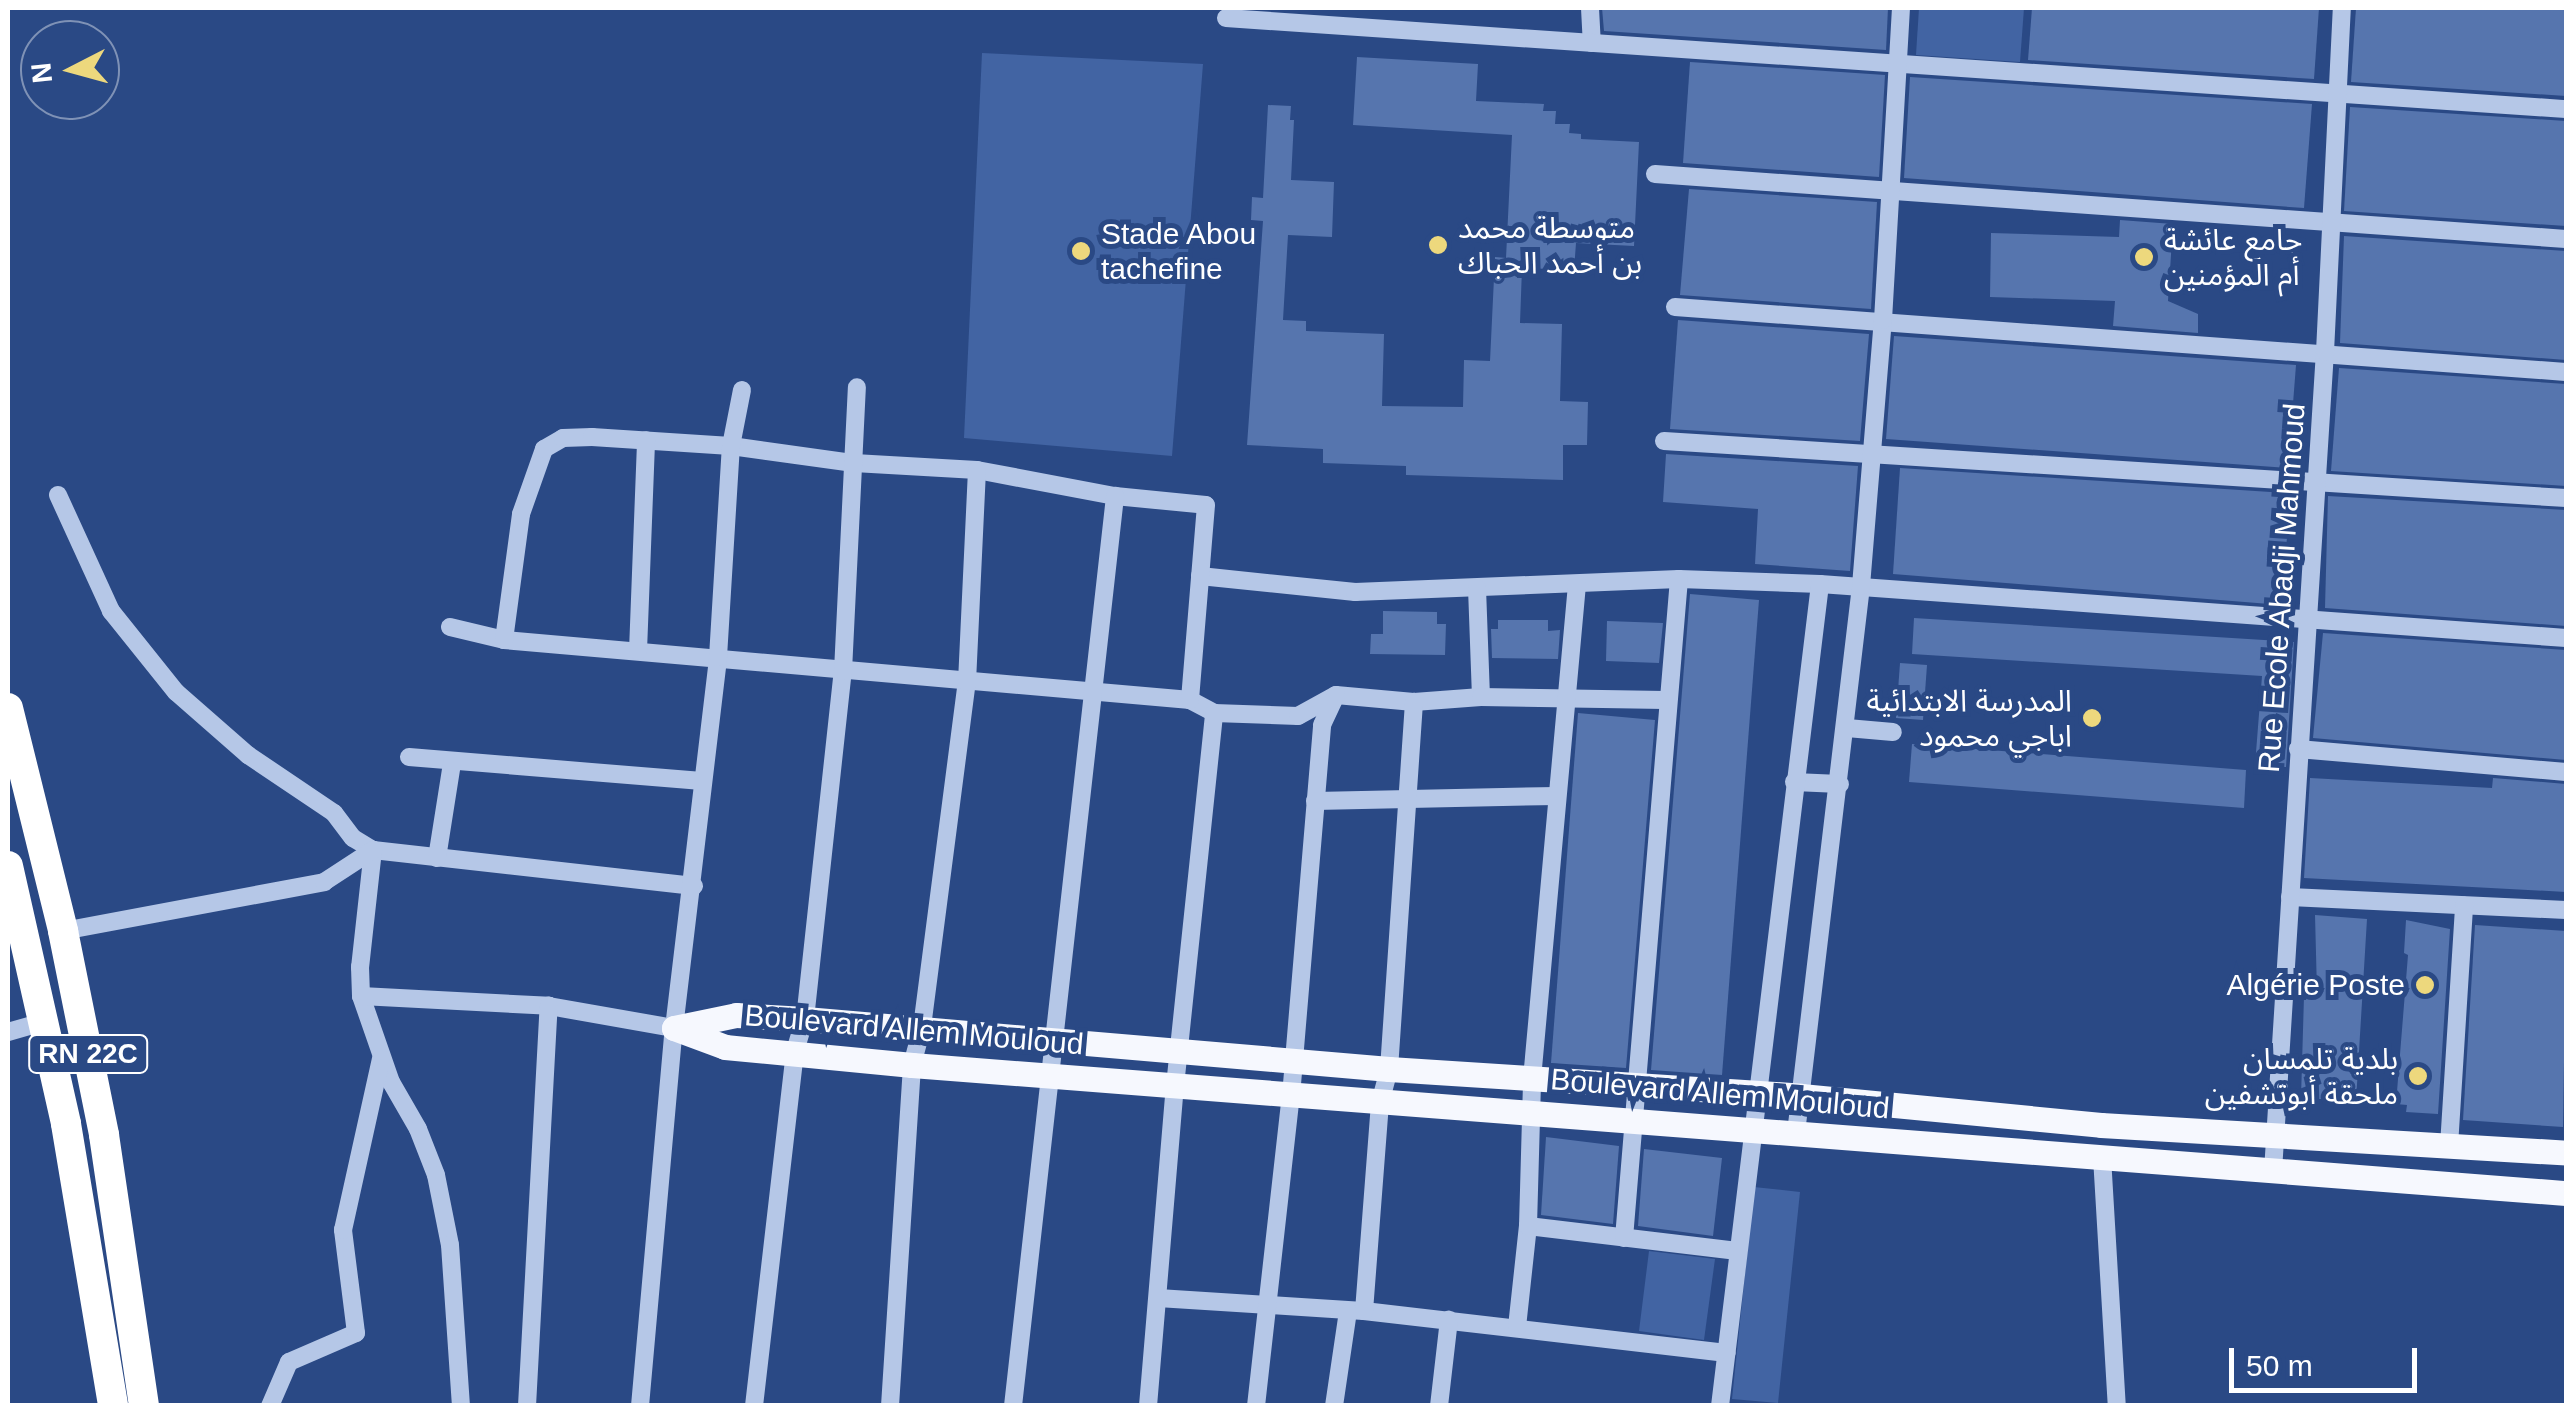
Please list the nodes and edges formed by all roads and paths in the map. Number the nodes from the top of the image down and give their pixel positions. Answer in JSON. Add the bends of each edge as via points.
{"nodes":[{"id":1,"x":1590,"y":8,"type":"edge"},
{"id":2,"x":1901,"y":8,"type":"edge"},
{"id":3,"x":2342,"y":8,"type":"edge"},
{"id":4,"x":1226,"y":18,"type":"dead end"},
{"id":5,"x":1592,"y":43,"type":"junction"},
{"id":6,"x":1898,"y":62,"type":"junction"},
{"id":7,"x":2337,"y":91,"type":"junction"},
{"id":8,"x":2566,"y":109,"type":"edge"},
{"id":9,"x":1655,"y":174,"type":"dead end"},
{"id":10,"x":1891,"y":188,"type":"junction"},
{"id":11,"x":2330,"y":222,"type":"junction"},
{"id":12,"x":2566,"y":240,"type":"edge"},
{"id":13,"x":1675,"y":307,"type":"dead end"},
{"id":14,"x":1883,"y":320,"type":"junction"},
{"id":15,"x":2325,"y":352,"type":"junction"},
{"id":16,"x":2566,"y":372,"type":"edge"},
{"id":17,"x":857,"y":387,"type":"dead end"},
{"id":18,"x":742,"y":390,"type":"dead end"},
{"id":19,"x":646,"y":440,"type":"junction"},
{"id":20,"x":1664,"y":441,"type":"dead end"},
{"id":21,"x":731,"y":446,"type":"junction"},
{"id":22,"x":1873,"y":454,"type":"junction"},
{"id":23,"x":854,"y":463,"type":"junction"},
{"id":24,"x":977,"y":470,"type":"junction"},
{"id":25,"x":2314,"y":481,"type":"junction"},
{"id":26,"x":58,"y":495,"type":"dead end"},
{"id":27,"x":1115,"y":496,"type":"junction"},
{"id":28,"x":2566,"y":498,"type":"edge"},
{"id":29,"x":1200,"y":576,"type":"junction"},
{"id":30,"x":1678,"y":579,"type":"junction"},
{"id":31,"x":1577,"y":584,"type":"junction"},
{"id":32,"x":1820,"y":584,"type":"junction"},
{"id":33,"x":1861,"y":586,"type":"junction"},
{"id":34,"x":1477,"y":588,"type":"junction"},
{"id":35,"x":2307,"y":621,"type":"junction"},
{"id":36,"x":450,"y":628,"type":"dead end"},
{"id":37,"x":2566,"y":638,"type":"edge"},
{"id":38,"x":504,"y":640,"type":"junction"},
{"id":39,"x":638,"y":652,"type":"junction"},
{"id":40,"x":718,"y":658,"type":"junction"},
{"id":41,"x":843,"y":671,"type":"junction"},
{"id":42,"x":968,"y":682,"type":"junction"},
{"id":43,"x":1092,"y":692,"type":"junction"},
{"id":44,"x":1336,"y":694,"type":"junction"},
{"id":45,"x":1481,"y":697,"type":"junction"},
{"id":46,"x":1569,"y":697,"type":"junction"},
{"id":47,"x":1190,"y":700,"type":"junction"},
{"id":48,"x":1665,"y":700,"type":"junction"},
{"id":49,"x":1414,"y":702,"type":"junction"},
{"id":50,"x":8,"y":708,"type":"edge"},
{"id":51,"x":1214,"y":713,"type":"junction"},
{"id":52,"x":1847,"y":728,"type":"junction"},
{"id":53,"x":1893,"y":732,"type":"dead end"},
{"id":54,"x":2298,"y":750,"type":"junction"},
{"id":55,"x":409,"y":756,"type":"dead end"},
{"id":56,"x":452,"y":763,"type":"junction"},
{"id":57,"x":2566,"y":772,"type":"edge"},
{"id":58,"x":702,"y":781,"type":"junction"},
{"id":59,"x":1794,"y":782,"type":"junction"},
{"id":60,"x":1840,"y":784,"type":"junction"},
{"id":61,"x":1408,"y":796,"type":"junction"},
{"id":62,"x":1557,"y":796,"type":"junction"},
{"id":63,"x":1315,"y":801,"type":"junction"},
{"id":64,"x":373,"y":850,"type":"junction"},
{"id":65,"x":437,"y":858,"type":"junction"},
{"id":66,"x":8,"y":866,"type":"edge"},
{"id":67,"x":694,"y":886,"type":"junction"},
{"id":68,"x":2290,"y":896,"type":"junction"},
{"id":69,"x":2464,"y":905,"type":"junction"},
{"id":70,"x":2566,"y":910,"type":"edge"},
{"id":71,"x":63,"y":931,"type":"junction"},
{"id":72,"x":361,"y":996,"type":"junction"},
{"id":73,"x":549,"y":1006,"type":"junction"},
{"id":74,"x":804,"y":1019,"type":"junction"},
{"id":75,"x":44,"y":1022,"type":"junction"},
{"id":76,"x":922,"y":1027,"type":"junction"},
{"id":77,"x":674,"y":1028,"type":"junction"},
{"id":78,"x":8,"y":1032,"type":"edge"},
{"id":79,"x":1051,"y":1040,"type":"junction"},
{"id":80,"x":796,"y":1051,"type":"junction"},
{"id":81,"x":1178,"y":1051,"type":"junction"},
{"id":82,"x":382,"y":1055,"type":"junction"},
{"id":83,"x":1294,"y":1059,"type":"junction"},
{"id":84,"x":912,"y":1065,"type":"junction"},
{"id":85,"x":1389,"y":1069,"type":"junction"},
{"id":86,"x":1047,"y":1075,"type":"junction"},
{"id":87,"x":1532,"y":1078,"type":"junction"},
{"id":88,"x":1175,"y":1086,"type":"junction"},
{"id":89,"x":1636,"y":1086,"type":"junction"},
{"id":90,"x":1292,"y":1096,"type":"junction"},
{"id":91,"x":1759,"y":1096,"type":"junction"},
{"id":92,"x":1800,"y":1096,"type":"junction"},
{"id":93,"x":1380,"y":1103,"type":"junction"},
{"id":94,"x":1534,"y":1111,"type":"junction"},
{"id":95,"x":1636,"y":1120,"type":"junction"},
{"id":96,"x":2101,"y":1125,"type":"junction"},
{"id":97,"x":1755,"y":1130,"type":"junction"},
{"id":98,"x":1796,"y":1133,"type":"junction"},
{"id":99,"x":2274,"y":1136,"type":"junction"},
{"id":100,"x":2449,"y":1146,"type":"junction"},
{"id":101,"x":2566,"y":1153,"type":"edge"},
{"id":102,"x":2102,"y":1157,"type":"junction"},
{"id":103,"x":2272,"y":1171,"type":"junction"},
{"id":104,"x":2566,"y":1193,"type":"edge"},
{"id":105,"x":1528,"y":1226,"type":"junction"},
{"id":106,"x":1624,"y":1238,"type":"junction"},
{"id":107,"x":1738,"y":1250,"type":"junction"},
{"id":108,"x":1158,"y":1298,"type":"junction"},
{"id":109,"x":1267,"y":1302,"type":"junction"},
{"id":110,"x":1356,"y":1311,"type":"junction"},
{"id":111,"x":1449,"y":1320,"type":"junction"},
{"id":112,"x":1517,"y":1327,"type":"junction"},
{"id":113,"x":1727,"y":1354,"type":"junction"},
{"id":114,"x":113,"y":1406,"type":"edge"},
{"id":115,"x":144,"y":1406,"type":"edge"},
{"id":116,"x":270,"y":1406,"type":"edge"},
{"id":117,"x":461,"y":1406,"type":"edge"},
{"id":118,"x":527,"y":1406,"type":"edge"},
{"id":119,"x":640,"y":1406,"type":"edge"},
{"id":120,"x":754,"y":1406,"type":"edge"},
{"id":121,"x":890,"y":1406,"type":"edge"},
{"id":122,"x":1012,"y":1406,"type":"edge"},
{"id":123,"x":1148,"y":1406,"type":"edge"},
{"id":124,"x":1256,"y":1406,"type":"edge"},
{"id":125,"x":1334,"y":1406,"type":"edge"},
{"id":126,"x":1440,"y":1406,"type":"edge"},
{"id":127,"x":1720,"y":1406,"type":"edge"},
{"id":128,"x":2117,"y":1406,"type":"edge"}],
"edges":[{"from":1,"to":5,"type":"street"},
{"from":2,"to":6,"type":"street"},
{"from":3,"to":7,"type":"street","name":"Rue Ecole Abadji Mahmoud"},
{"from":4,"to":5,"type":"street"},
{"from":5,"to":6,"type":"street"},
{"from":6,"to":7,"type":"street"},
{"from":6,"to":10,"type":"street"},
{"from":7,"to":8,"type":"street"},
{"from":7,"to":11,"type":"street","name":"Rue Ecole Abadji Mahmoud"},
{"from":9,"to":10,"type":"street"},
{"from":10,"to":11,"type":"street"},
{"from":10,"to":14,"type":"street"},
{"from":11,"to":12,"type":"street"},
{"from":11,"to":15,"type":"street","name":"Rue Ecole Abadji Mahmoud"},
{"from":13,"to":14,"type":"street"},
{"from":14,"to":15,"type":"street"},
{"from":14,"to":22,"type":"street"},
{"from":15,"to":16,"type":"street"},
{"from":15,"to":25,"type":"street","name":"Rue Ecole Abadji Mahmoud"},
{"from":17,"to":23,"type":"street"},
{"from":18,"to":21,"type":"street"},
{"from":19,"to":21,"type":"street"},
{"from":19,"to":38,"type":"street","via":[[563,438],[544,450],[521,514]]},
{"from":19,"to":39,"type":"street"},
{"from":20,"to":22,"type":"street"},
{"from":21,"to":23,"type":"street"},
{"from":21,"to":40,"type":"street"},
{"from":22,"to":25,"type":"street"},
{"from":22,"to":33,"type":"street"},
{"from":23,"to":24,"type":"street"},
{"from":23,"to":41,"type":"street"},
{"from":24,"to":27,"type":"street"},
{"from":24,"to":42,"type":"street"},
{"from":25,"to":28,"type":"street"},
{"from":25,"to":35,"type":"street","name":"Rue Ecole Abadji Mahmoud"},
{"from":26,"to":64,"type":"street","via":[[111,611],[176,692]]},
{"from":27,"to":29,"type":"street","via":[[1206,506]]},
{"from":27,"to":43,"type":"street"},
{"from":29,"to":34,"type":"street","via":[[1355,592]]},
{"from":29,"to":47,"type":"street"},
{"from":30,"to":31,"type":"street"},
{"from":30,"to":32,"type":"street"},
{"from":30,"to":48,"type":"street"},
{"from":31,"to":34,"type":"street"},
{"from":31,"to":46,"type":"street"},
{"from":32,"to":33,"type":"street"},
{"from":32,"to":59,"type":"street"},
{"from":33,"to":35,"type":"street"},
{"from":33,"to":52,"type":"street"},
{"from":34,"to":45,"type":"street"},
{"from":35,"to":37,"type":"street"},
{"from":35,"to":54,"type":"street","name":"Rue Ecole Abadji Mahmoud"},
{"from":36,"to":38,"type":"street"},
{"from":38,"to":39,"type":"street"},
{"from":39,"to":40,"type":"street"},
{"from":40,"to":41,"type":"street"},
{"from":40,"to":58,"type":"street"},
{"from":41,"to":42,"type":"street"},
{"from":41,"to":74,"type":"street"},
{"from":42,"to":43,"type":"street"},
{"from":42,"to":76,"type":"street"},
{"from":43,"to":47,"type":"street"},
{"from":43,"to":79,"type":"street"},
{"from":44,"to":49,"type":"street"},
{"from":44,"to":51,"type":"street","via":[[1298,716]]},
{"from":44,"to":63,"type":"street","via":[[1322,725]]},
{"from":45,"to":46,"type":"street"},
{"from":45,"to":49,"type":"street"},
{"from":46,"to":48,"type":"street"},
{"from":46,"to":62,"type":"street"},
{"from":47,"to":51,"type":"street"},
{"from":48,"to":89,"type":"street"},
{"from":49,"to":61,"type":"street"},
{"from":50,"to":71,"type":"highway","number":"RN 22C"},
{"from":51,"to":81,"type":"street"},
{"from":52,"to":53,"type":"street"},
{"from":52,"to":60,"type":"street"},
{"from":54,"to":57,"type":"street"},
{"from":54,"to":68,"type":"street","name":"Rue Ecole Abadji Mahmoud"},
{"from":55,"to":56,"type":"street"},
{"from":56,"to":58,"type":"street"},
{"from":56,"to":65,"type":"street"},
{"from":58,"to":67,"type":"street"},
{"from":59,"to":60,"type":"street"},
{"from":59,"to":91,"type":"street"},
{"from":60,"to":92,"type":"street"},
{"from":61,"to":62,"type":"street"},
{"from":61,"to":63,"type":"street"},
{"from":61,"to":85,"type":"street"},
{"from":62,"to":87,"type":"street"},
{"from":63,"to":83,"type":"street"},
{"from":64,"to":65,"type":"street"},
{"from":64,"to":71,"type":"street","via":[[324,882]]},
{"from":64,"to":72,"type":"street"},
{"from":65,"to":67,"type":"street"},
{"from":66,"to":75,"type":"highway","number":"RN 22C"},
{"from":67,"to":77,"type":"street"},
{"from":68,"to":69,"type":"street"},
{"from":68,"to":99,"type":"street","name":"Rue Ecole Abadji Mahmoud"},
{"from":69,"to":70,"type":"street"},
{"from":69,"to":100,"type":"street"},
{"from":71,"to":115,"type":"highway","number":"RN 22C","via":[[104,1135]]},
{"from":72,"to":73,"type":"street"},
{"from":72,"to":82,"type":"street"},
{"from":73,"to":77,"type":"street"},
{"from":73,"to":118,"type":"street"},
{"from":74,"to":76,"type":"main road","name":"Boulevard Allem Mouloud"},
{"from":74,"to":77,"type":"main road","name":"Boulevard Allem Mouloud","via":[[736,1016]]},
{"from":74,"to":80,"type":"street"},
{"from":75,"to":78,"type":"street"},
{"from":75,"to":114,"type":"highway","number":"RN 22C"},
{"from":76,"to":79,"type":"main road","name":"Boulevard Allem Mouloud"},
{"from":76,"to":84,"type":"street"},
{"from":77,"to":80,"type":"main road","name":"Boulevard Allem Mouloud","via":[[725,1047]]},
{"from":77,"to":119,"type":"street"},
{"from":79,"to":81,"type":"main road","name":"Boulevard Allem Mouloud"},
{"from":79,"to":86,"type":"street"},
{"from":80,"to":84,"type":"main road","name":"Boulevard Allem Mouloud"},
{"from":80,"to":120,"type":"street"},
{"from":81,"to":83,"type":"main road","name":"Boulevard Allem Mouloud"},
{"from":81,"to":88,"type":"street"},
{"from":82,"to":116,"type":"street","via":[[343,1230],[356,1333],[289,1362]]},
{"from":82,"to":117,"type":"street","via":[[436,1174],[450,1245]]},
{"from":83,"to":85,"type":"main road","name":"Boulevard Allem Mouloud"},
{"from":83,"to":90,"type":"street"},
{"from":84,"to":86,"type":"main road","name":"Boulevard Allem Mouloud"},
{"from":84,"to":121,"type":"street"},
{"from":85,"to":87,"type":"main road","name":"Boulevard Allem Mouloud"},
{"from":85,"to":93,"type":"street"},
{"from":86,"to":88,"type":"main road","name":"Boulevard Allem Mouloud"},
{"from":86,"to":122,"type":"street"},
{"from":87,"to":89,"type":"main road","name":"Boulevard Allem Mouloud"},
{"from":87,"to":94,"type":"street"},
{"from":88,"to":90,"type":"main road","name":"Boulevard Allem Mouloud"},
{"from":88,"to":108,"type":"street"},
{"from":89,"to":91,"type":"main road","name":"Boulevard Allem Mouloud"},
{"from":89,"to":95,"type":"street"},
{"from":90,"to":93,"type":"main road","name":"Boulevard Allem Mouloud"},
{"from":90,"to":109,"type":"street"},
{"from":91,"to":92,"type":"main road","name":"Boulevard Allem Mouloud"},
{"from":91,"to":97,"type":"street"},
{"from":92,"to":96,"type":"main road","name":"Boulevard Allem Mouloud"},
{"from":92,"to":98,"type":"street"},
{"from":93,"to":94,"type":"main road","name":"Boulevard Allem Mouloud"},
{"from":93,"to":110,"type":"street"},
{"from":94,"to":95,"type":"main road","name":"Boulevard Allem Mouloud"},
{"from":94,"to":105,"type":"street"},
{"from":95,"to":97,"type":"main road","name":"Boulevard Allem Mouloud"},
{"from":95,"to":106,"type":"street"},
{"from":96,"to":99,"type":"main road","name":"Boulevard Allem Mouloud"},
{"from":96,"to":102,"type":"main road"},
{"from":97,"to":98,"type":"main road","name":"Boulevard Allem Mouloud"},
{"from":97,"to":107,"type":"street"},
{"from":98,"to":102,"type":"main road","name":"Boulevard Allem Mouloud"},
{"from":99,"to":100,"type":"main road","name":"Boulevard Allem Mouloud"},
{"from":99,"to":103,"type":"street","name":"Rue Ecole Abadji Mahmoud"},
{"from":100,"to":101,"type":"main road","name":"Boulevard Allem Mouloud"},
{"from":102,"to":103,"type":"main road","name":"Boulevard Allem Mouloud"},
{"from":102,"to":128,"type":"street"},
{"from":103,"to":104,"type":"main road","name":"Boulevard Allem Mouloud"},
{"from":105,"to":106,"type":"street"},
{"from":105,"to":112,"type":"street"},
{"from":106,"to":107,"type":"street"},
{"from":107,"to":113,"type":"street"},
{"from":108,"to":109,"type":"street"},
{"from":108,"to":123,"type":"street"},
{"from":109,"to":110,"type":"street"},
{"from":109,"to":124,"type":"street"},
{"from":110,"to":111,"type":"street"},
{"from":110,"to":125,"type":"street"},
{"from":111,"to":112,"type":"street"},
{"from":111,"to":126,"type":"street"},
{"from":112,"to":113,"type":"street"},
{"from":113,"to":127,"type":"street"}]}
